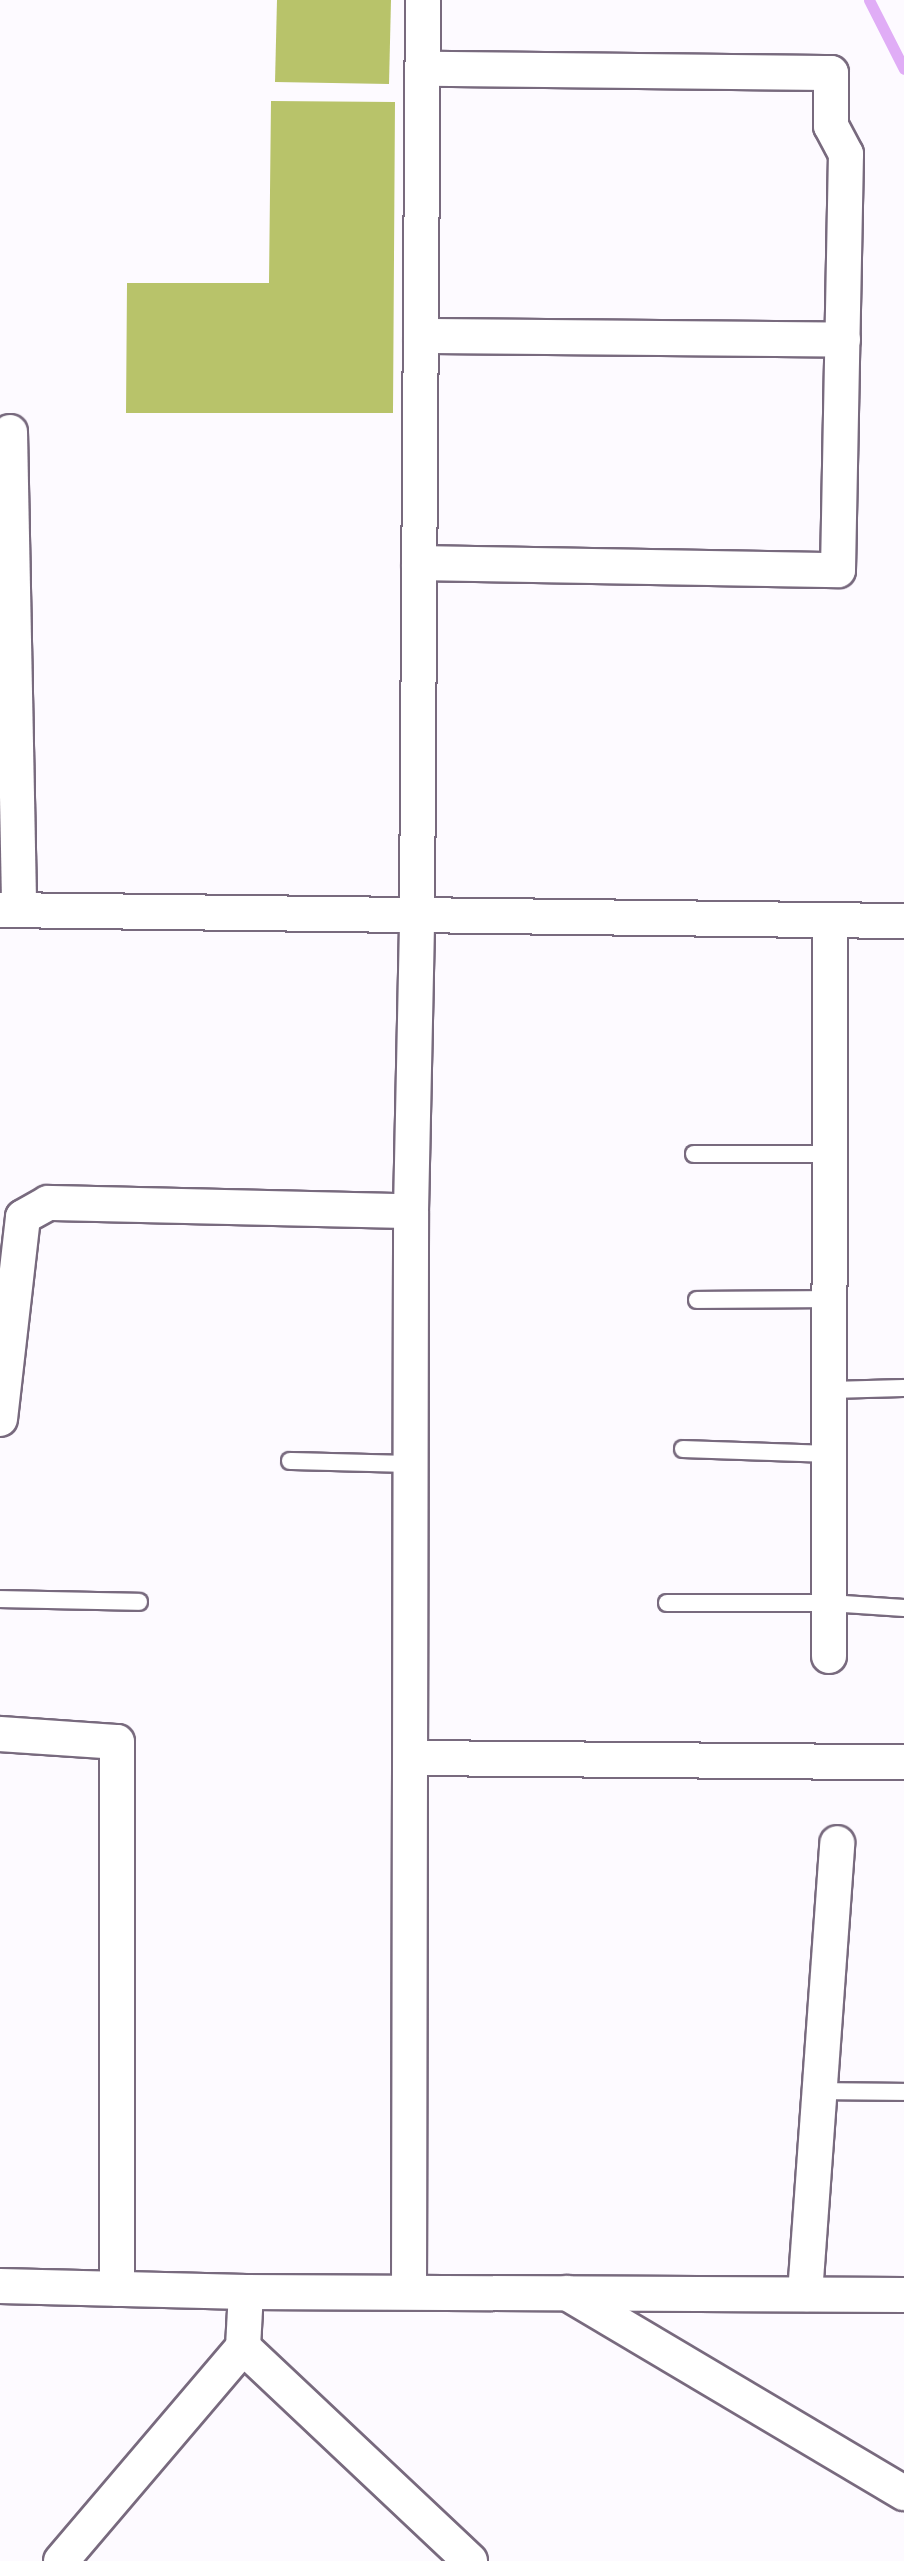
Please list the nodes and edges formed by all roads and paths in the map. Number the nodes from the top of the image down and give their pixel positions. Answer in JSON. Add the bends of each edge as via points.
{"nodes":[{"id":1,"x":423,"y":0,"type":"edge"},
{"id":2,"x":422,"y":69,"type":"junction"},
{"id":3,"x":421,"y":336,"type":"junction"},
{"id":4,"x":843,"y":340,"type":"junction"},
{"id":5,"x":10,"y":432,"type":"dead end"},
{"id":6,"x":419,"y":563,"type":"junction"},
{"id":7,"x":10,"y":910,"type":"edge"},
{"id":8,"x":417,"y":917,"type":"junction"},
{"id":9,"x":830,"y":920,"type":"junction"},
{"id":10,"x":904,"y":921,"type":"edge"},
{"id":11,"x":694,"y":1154,"type":"dead end"},
{"id":12,"x":830,"y":1154,"type":"junction"},
{"id":13,"x":411,"y":1211,"type":"junction"},
{"id":14,"x":830,"y":1299,"type":"junction"},
{"id":15,"x":7,"y":1300,"type":"edge"},
{"id":16,"x":697,"y":1300,"type":"dead end"},
{"id":17,"x":904,"y":1388,"type":"edge"},
{"id":18,"x":830,"y":1390,"type":"junction"},
{"id":19,"x":0,"y":1419,"type":"edge"},
{"id":20,"x":683,"y":1449,"type":"dead end"},
{"id":21,"x":830,"y":1454,"type":"junction"},
{"id":22,"x":290,"y":1461,"type":"dead end"},
{"id":23,"x":411,"y":1464,"type":"junction"},
{"id":24,"x":0,"y":1599,"type":"edge"},
{"id":25,"x":139,"y":1602,"type":"dead end"},
{"id":26,"x":667,"y":1603,"type":"dead end"},
{"id":27,"x":829,"y":1603,"type":"junction"},
{"id":28,"x":904,"y":1608,"type":"edge"},
{"id":29,"x":829,"y":1656,"type":"dead end"},
{"id":30,"x":0,"y":1734,"type":"edge"},
{"id":31,"x":411,"y":1758,"type":"junction"},
{"id":32,"x":904,"y":1762,"type":"edge"},
{"id":33,"x":837,"y":1843,"type":"dead end"},
{"id":34,"x":820,"y":2091,"type":"junction"},
{"id":35,"x":904,"y":2092,"type":"edge"},
{"id":36,"x":0,"y":2286,"type":"edge"},
{"id":37,"x":117,"y":2289,"type":"junction"},
{"id":38,"x":246,"y":2292,"type":"junction"},
{"id":39,"x":409,"y":2292,"type":"junction"},
{"id":40,"x":566,"y":2293,"type":"junction"},
{"id":41,"x":805,"y":2294,"type":"junction"},
{"id":42,"x":904,"y":2295,"type":"edge"},
{"id":43,"x":243,"y":2347,"type":"junction"},
{"id":44,"x":904,"y":2493,"type":"edge"},
{"id":45,"x":61,"y":2561,"type":"edge"},
{"id":46,"x":470,"y":2561,"type":"edge"}],
"edges":[{"from":1,"to":2,"type":"street"},
{"from":2,"to":3,"type":"street"},
{"from":2,"to":4,"type":"street","via":[[831,73],[831,126],[846,154]]},
{"from":3,"to":4,"type":"street"},
{"from":3,"to":6,"type":"street"},
{"from":4,"to":6,"type":"street","via":[[838,570]]},
{"from":5,"to":7,"type":"street"},
{"from":6,"to":8,"type":"street"},
{"from":7,"to":8,"type":"street"},
{"from":8,"to":9,"type":"street"},
{"from":8,"to":13,"type":"street"},
{"from":9,"to":10,"type":"street"},
{"from":9,"to":12,"type":"street"},
{"from":11,"to":12,"type":"lane"},
{"from":12,"to":14,"type":"street"},
{"from":13,"to":15,"type":"street","via":[[48,1203],[23,1217]]},
{"from":13,"to":23,"type":"street"},
{"from":14,"to":16,"type":"lane"},
{"from":14,"to":18,"type":"street"},
{"from":15,"to":19,"type":"street"},
{"from":17,"to":18,"type":"lane"},
{"from":18,"to":21,"type":"street"},
{"from":20,"to":21,"type":"lane"},
{"from":21,"to":27,"type":"street"},
{"from":22,"to":23,"type":"lane"},
{"from":23,"to":31,"type":"street"},
{"from":24,"to":25,"type":"lane"},
{"from":26,"to":27,"type":"lane"},
{"from":27,"to":28,"type":"lane"},
{"from":27,"to":29,"type":"street"},
{"from":30,"to":37,"type":"street","via":[[117,1742]]},
{"from":31,"to":32,"type":"street"},
{"from":31,"to":39,"type":"street"},
{"from":33,"to":34,"type":"street"},
{"from":34,"to":35,"type":"lane"},
{"from":34,"to":41,"type":"street"},
{"from":36,"to":37,"type":"street"},
{"from":37,"to":38,"type":"street"},
{"from":38,"to":39,"type":"street"},
{"from":38,"to":43,"type":"street"},
{"from":39,"to":40,"type":"street"},
{"from":40,"to":41,"type":"street"},
{"from":40,"to":44,"type":"street"},
{"from":41,"to":42,"type":"street"},
{"from":43,"to":45,"type":"street"},
{"from":43,"to":46,"type":"street"}]}
